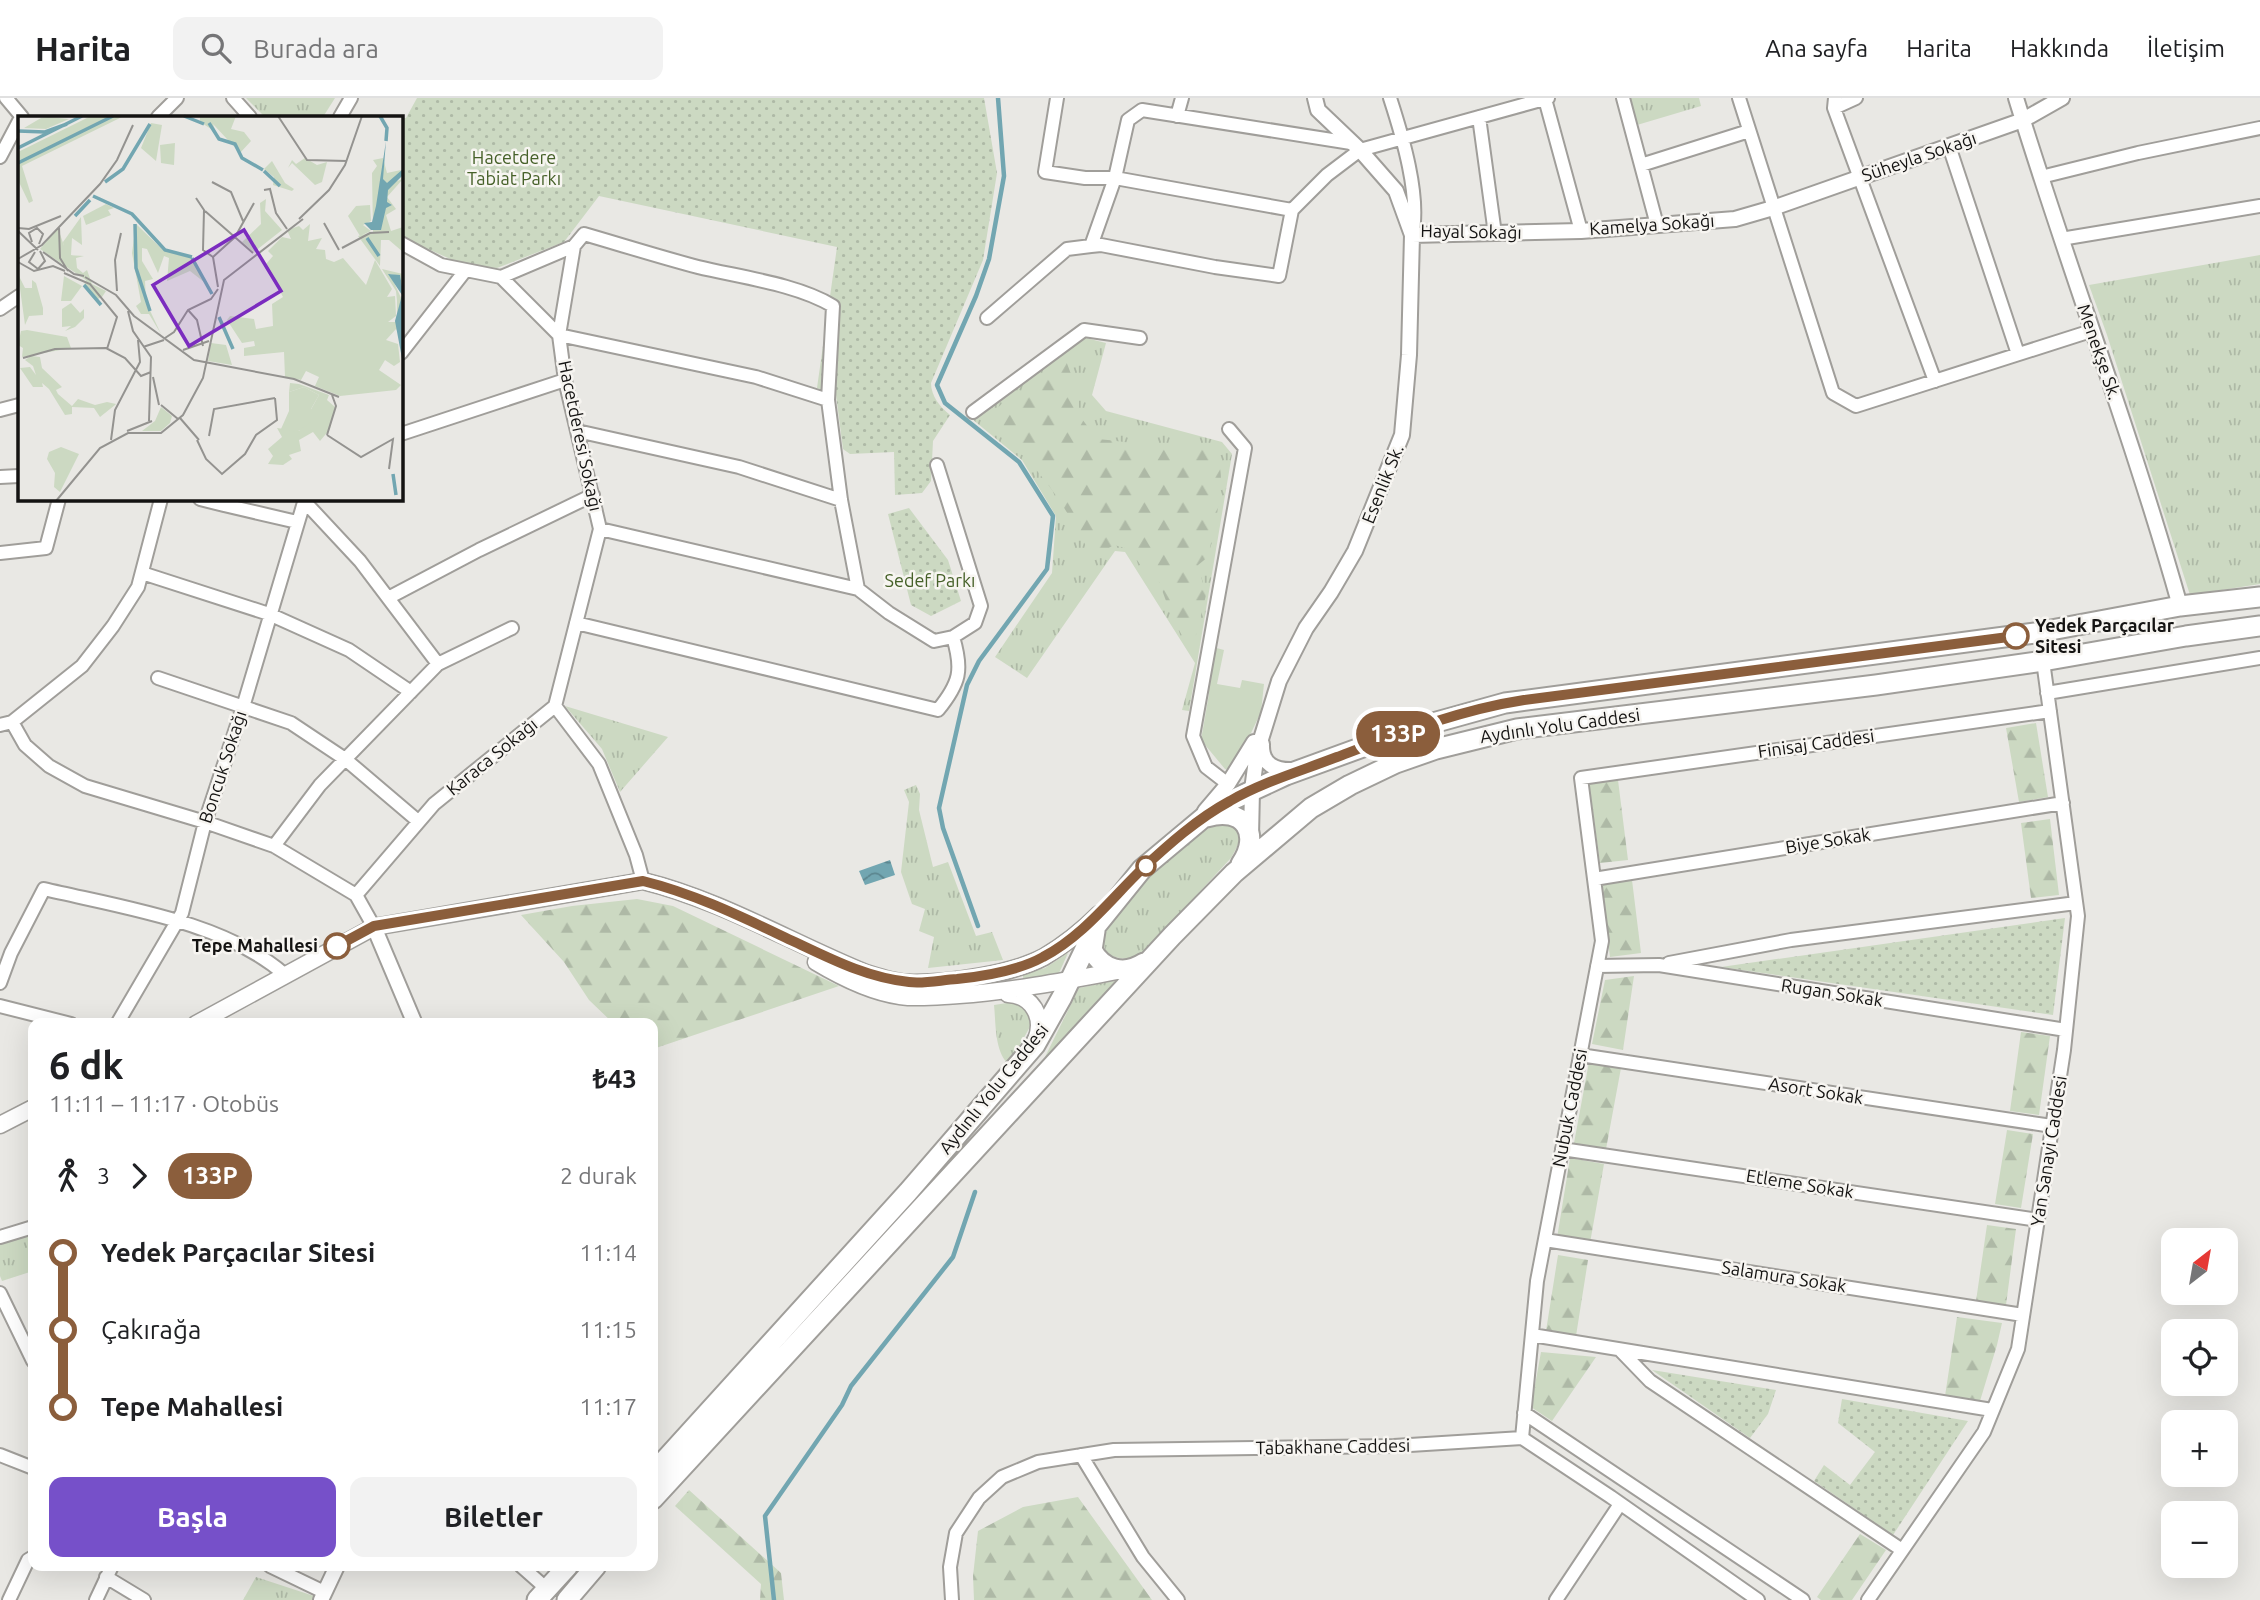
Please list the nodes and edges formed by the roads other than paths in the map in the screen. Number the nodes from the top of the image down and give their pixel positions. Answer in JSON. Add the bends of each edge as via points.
{"nodes":[{"id":1,"x":6,"y":98,"type":"edge"},
{"id":2,"x":177,"y":98,"type":"edge"},
{"id":3,"x":233,"y":98,"type":"edge"},
{"id":4,"x":351,"y":98,"type":"edge"},
{"id":5,"x":1057,"y":98,"type":"edge"},
{"id":6,"x":1182,"y":98,"type":"edge"},
{"id":7,"x":1315,"y":98,"type":"edge"},
{"id":8,"x":1390,"y":98,"type":"edge"},
{"id":9,"x":1546,"y":98,"type":"edge"},
{"id":10,"x":1623,"y":98,"type":"edge"},
{"id":11,"x":1739,"y":98,"type":"edge"},
{"id":12,"x":1856,"y":98,"type":"edge"},
{"id":13,"x":2016,"y":98,"type":"edge"},
{"id":14,"x":2063,"y":98,"type":"edge"},
{"id":15,"x":1835,"y":103,"type":"edge"},
{"id":16,"x":20,"y":116,"type":"edge"},
{"id":17,"x":159,"y":116,"type":"edge"},
{"id":18,"x":249,"y":116,"type":"edge"},
{"id":19,"x":341,"y":116,"type":"edge"},
{"id":20,"x":1177,"y":116,"type":"junction"},
{"id":21,"x":1479,"y":117,"type":"junction"},
{"id":22,"x":2023,"y":120,"type":"junction"},
{"id":23,"x":18,"y":124,"type":"edge"},
{"id":24,"x":2260,"y":128,"type":"edge"},
{"id":25,"x":1749,"y":131,"type":"junction"},
{"id":26,"x":1403,"y":138,"type":"junction"},
{"id":27,"x":1949,"y":146,"type":"junction"},
{"id":28,"x":1356,"y":147,"type":"junction"},
{"id":29,"x":0,"y":157,"type":"edge"},
{"id":30,"x":1641,"y":165,"type":"junction"},
{"id":31,"x":1860,"y":177,"type":"junction"},
{"id":32,"x":2041,"y":177,"type":"junction"},
{"id":33,"x":1115,"y":178,"type":"junction"},
{"id":34,"x":2260,"y":206,"type":"edge"},
{"id":35,"x":1773,"y":208,"type":"junction"},
{"id":36,"x":1292,"y":211,"type":"junction"},
{"id":37,"x":1657,"y":225,"type":"junction"},
{"id":38,"x":1581,"y":231,"type":"junction"},
{"id":39,"x":1495,"y":234,"type":"junction"},
{"id":40,"x":1412,"y":235,"type":"junction"},
{"id":41,"x":2061,"y":239,"type":"junction"},
{"id":42,"x":402,"y":244,"type":"edge"},
{"id":43,"x":574,"y":246,"type":"junction"},
{"id":44,"x":1091,"y":246,"type":"junction"},
{"id":45,"x":465,"y":271,"type":"junction"},
{"id":46,"x":500,"y":277,"type":"junction"},
{"id":47,"x":18,"y":297,"type":"edge"},
{"id":48,"x":0,"y":309,"type":"edge"},
{"id":49,"x":987,"y":318,"type":"dead end"},
{"id":50,"x":2091,"y":331,"type":"junction"},
{"id":51,"x":559,"y":335,"type":"junction"},
{"id":52,"x":1140,"y":338,"type":"dead end"},
{"id":53,"x":402,"y":352,"type":"edge"},
{"id":54,"x":2018,"y":354,"type":"junction"},
{"id":55,"x":565,"y":380,"type":"junction"},
{"id":56,"x":1936,"y":381,"type":"junction"},
{"id":57,"x":828,"y":400,"type":"junction"},
{"id":58,"x":18,"y":405,"type":"edge"},
{"id":59,"x":0,"y":410,"type":"edge"},
{"id":60,"x":973,"y":412,"type":"dead end"},
{"id":61,"x":1229,"y":429,"type":"dead end"},
{"id":62,"x":577,"y":431,"type":"junction"},
{"id":63,"x":402,"y":434,"type":"edge"},
{"id":64,"x":937,"y":465,"type":"dead end"},
{"id":65,"x":18,"y":476,"type":"edge"},
{"id":66,"x":0,"y":477,"type":"edge"},
{"id":67,"x":593,"y":495,"type":"junction"},
{"id":68,"x":59,"y":500,"type":"edge"},
{"id":69,"x":161,"y":500,"type":"edge"},
{"id":70,"x":304,"y":500,"type":"edge"},
{"id":71,"x":841,"y":500,"type":"junction"},
{"id":72,"x":225,"y":502,"type":"edge"},
{"id":73,"x":297,"y":523,"type":"junction"},
{"id":74,"x":600,"y":528,"type":"junction"},
{"id":75,"x":0,"y":553,"type":"edge"},
{"id":76,"x":142,"y":573,"type":"junction"},
{"id":77,"x":858,"y":589,"type":"junction"},
{"id":78,"x":2260,"y":597,"type":"edge"},
{"id":79,"x":388,"y":598,"type":"junction"},
{"id":80,"x":2180,"y":606,"type":"junction"},
{"id":81,"x":269,"y":614,"type":"junction"},
{"id":82,"x":576,"y":623,"type":"junction"},
{"id":83,"x":2260,"y":626,"type":"edge"},
{"id":84,"x":512,"y":628,"type":"dead end"},
{"id":85,"x":2186,"y":636,"type":"junction"},
{"id":86,"x":953,"y":637,"type":"junction"},
{"id":87,"x":2260,"y":658,"type":"edge"},
{"id":88,"x":2043,"y":661,"type":"junction"},
{"id":89,"x":438,"y":664,"type":"junction"},
{"id":90,"x":158,"y":678,"type":"dead end"},
{"id":91,"x":411,"y":692,"type":"junction"},
{"id":92,"x":2047,"y":693,"type":"junction"},
{"id":93,"x":555,"y":706,"type":"junction"},
{"id":94,"x":243,"y":707,"type":"junction"},
{"id":95,"x":1270,"y":710,"type":"junction"},
{"id":96,"x":2050,"y":711,"type":"junction"},
{"id":97,"x":6,"y":724,"type":"edge"},
{"id":98,"x":1262,"y":735,"type":"junction"},
{"id":99,"x":345,"y":759,"type":"junction"},
{"id":100,"x":1303,"y":770,"type":"junction"},
{"id":101,"x":1581,"y":778,"type":"joint"},
{"id":102,"x":1228,"y":784,"type":"junction"},
{"id":103,"x":1252,"y":790,"type":"junction"},
{"id":104,"x":2063,"y":803,"type":"junction"},
{"id":105,"x":1203,"y":818,"type":"junction"},
{"id":106,"x":418,"y":821,"type":"junction"},
{"id":107,"x":205,"y":822,"type":"junction"},
{"id":108,"x":1251,"y":839,"type":"junction"},
{"id":109,"x":1172,"y":842,"type":"junction"},
{"id":110,"x":274,"y":846,"type":"junction"},
{"id":111,"x":1142,"y":869,"type":"junction"},
{"id":112,"x":1234,"y":873,"type":"junction"},
{"id":113,"x":1594,"y":879,"type":"junction"},
{"id":114,"x":643,"y":881,"type":"junction"},
{"id":115,"x":356,"y":895,"type":"junction"},
{"id":116,"x":2076,"y":903,"type":"junction"},
{"id":117,"x":738,"y":917,"type":"junction"},
{"id":118,"x":177,"y":921,"type":"junction"},
{"id":119,"x":374,"y":926,"type":"junction"},
{"id":120,"x":1096,"y":926,"type":"junction"},
{"id":121,"x":1148,"y":961,"type":"junction"},
{"id":122,"x":1659,"y":965,"type":"junction"},
{"id":123,"x":1597,"y":966,"type":"junction"},
{"id":124,"x":1123,"y":970,"type":"junction"},
{"id":125,"x":284,"y":974,"type":"junction"},
{"id":126,"x":1070,"y":980,"type":"junction"},
{"id":127,"x":0,"y":983,"type":"edge"},
{"id":128,"x":995,"y":992,"type":"junction"},
{"id":129,"x":0,"y":1006,"type":"edge"},
{"id":130,"x":19,"y":1010,"type":"junction"},
{"id":131,"x":0,"y":1018,"type":"edge"},
{"id":132,"x":49,"y":1018,"type":"edge"},
{"id":133,"x":120,"y":1018,"type":"edge"},
{"id":134,"x":218,"y":1018,"type":"edge"},
{"id":135,"x":412,"y":1018,"type":"edge"},
{"id":136,"x":2066,"y":1030,"type":"junction"},
{"id":137,"x":1035,"y":1045,"type":"junction"},
{"id":138,"x":1580,"y":1055,"type":"junction"},
{"id":139,"x":28,"y":1111,"type":"edge"},
{"id":140,"x":0,"y":1125,"type":"edge"},
{"id":141,"x":2052,"y":1126,"type":"junction"},
{"id":142,"x":1562,"y":1149,"type":"junction"},
{"id":143,"x":2038,"y":1220,"type":"junction"},
{"id":144,"x":28,"y":1229,"type":"edge"},
{"id":145,"x":0,"y":1237,"type":"edge"},
{"id":146,"x":1545,"y":1240,"type":"junction"},
{"id":147,"x":0,"y":1293,"type":"edge"},
{"id":148,"x":2023,"y":1315,"type":"junction"},
{"id":149,"x":1532,"y":1335,"type":"junction"},
{"id":150,"x":1619,"y":1350,"type":"junction"},
{"id":151,"x":28,"y":1352,"type":"edge"},
{"id":152,"x":1992,"y":1410,"type":"junction"},
{"id":153,"x":1524,"y":1413,"type":"junction"},
{"id":154,"x":1522,"y":1438,"type":"junction"},
{"id":155,"x":0,"y":1455,"type":"edge"},
{"id":156,"x":1081,"y":1455,"type":"junction"},
{"id":157,"x":28,"y":1466,"type":"edge"},
{"id":158,"x":658,"y":1467,"type":"edge"},
{"id":159,"x":658,"y":1494,"type":"edge"},
{"id":160,"x":1620,"y":1504,"type":"junction"},
{"id":161,"x":1902,"y":1550,"type":"junction"},
{"id":162,"x":28,"y":1560,"type":"edge"},
{"id":163,"x":279,"y":1571,"type":"edge"},
{"id":164,"x":335,"y":1571,"type":"edge"},
{"id":165,"x":525,"y":1571,"type":"edge"},
{"id":166,"x":563,"y":1571,"type":"edge"},
{"id":167,"x":592,"y":1571,"type":"edge"},
{"id":168,"x":109,"y":1572,"type":"edge"},
{"id":169,"x":542,"y":1594,"type":"edge"},
{"id":170,"x":323,"y":1596,"type":"edge"},
{"id":171,"x":9,"y":1600,"type":"edge"},
{"id":172,"x":96,"y":1600,"type":"edge"},
{"id":173,"x":144,"y":1600,"type":"edge"},
{"id":174,"x":567,"y":1600,"type":"edge"},
{"id":175,"x":952,"y":1600,"type":"edge"},
{"id":176,"x":1178,"y":1600,"type":"edge"},
{"id":177,"x":1556,"y":1600,"type":"edge"},
{"id":178,"x":1758,"y":1600,"type":"edge"},
{"id":179,"x":1803,"y":1600,"type":"edge"},
{"id":180,"x":1868,"y":1600,"type":"edge"}],
"edges":[{"from":1,"to":16,"type":"street"},
{"from":2,"to":17,"type":"street"},
{"from":3,"to":18,"type":"street"},
{"from":4,"to":19,"type":"street"},
{"from":5,"to":33,"type":"street","via":[[1045,172]]},
{"from":6,"to":20,"type":"street"},
{"from":7,"to":28,"type":"street","via":[[1318,110]]},
{"from":8,"to":26,"type":"street","name":"Hayal Sokağı"},
{"from":9,"to":21,"type":"street"},
{"from":9,"to":38,"type":"street","name":"Kamelya Sokağı"},
{"from":10,"to":30,"type":"street"},
{"from":11,"to":25,"type":"street"},
{"from":12,"to":15,"type":"street"},
{"from":13,"to":22,"type":"street","name":"Menekşe Sk."},
{"from":14,"to":22,"type":"street","name":"Süheyla Sokağı"},
{"from":15,"to":31,"type":"street"},
{"from":20,"to":28,"type":"street"},
{"from":20,"to":33,"type":"street","via":[[1142,110],[1128,120]]},
{"from":21,"to":26,"type":"street"},
{"from":21,"to":39,"type":"street"},
{"from":22,"to":27,"type":"street","name":"Süheyla Sokağı"},
{"from":22,"to":32,"type":"street","name":"Menekşe Sk."},
{"from":23,"to":29,"type":"street"},
{"from":24,"to":32,"type":"street"},
{"from":25,"to":30,"type":"street"},
{"from":25,"to":35,"type":"street"},
{"from":26,"to":28,"type":"street"},
{"from":26,"to":40,"type":"street","name":"Hayal Sokağı","via":[[1415,223]]},
{"from":27,"to":31,"type":"street","name":"Süheyla Sokağı"},
{"from":27,"to":54,"type":"street"},
{"from":28,"to":36,"type":"street"},
{"from":28,"to":40,"type":"street","via":[[1396,191]]},
{"from":30,"to":37,"type":"street"},
{"from":31,"to":35,"type":"street","name":"Süheyla Sokağı"},
{"from":31,"to":56,"type":"street"},
{"from":32,"to":41,"type":"street","name":"Menekşe Sk."},
{"from":33,"to":36,"type":"street"},
{"from":33,"to":44,"type":"street"},
{"from":34,"to":41,"type":"street"},
{"from":35,"to":37,"type":"street","name":"Kamelya Sokağı","via":[[1735,219]]},
{"from":35,"to":56,"type":"street","via":[[1833,393],[1856,406]]},
{"from":36,"to":44,"type":"street","via":[[1279,276]]},
{"from":37,"to":38,"type":"street","name":"Kamelya Sokağı"},
{"from":38,"to":39,"type":"street","name":"Hayal Sokağı"},
{"from":39,"to":40,"type":"street","name":"Hayal Sokağı"},
{"from":40,"to":95,"type":"street","name":"Esenlik Sk.","via":[[1402,435],[1355,551],[1286,664]]},
{"from":41,"to":50,"type":"street","name":"Menekşe Sk."},
{"from":42,"to":45,"type":"street","via":[[441,265]]},
{"from":43,"to":46,"type":"street"},
{"from":43,"to":51,"type":"street","name":"Hacetderesi Sokağı"},
{"from":43,"to":57,"type":"street","via":[[584,233],[819,298],[832,306]]},
{"from":44,"to":49,"type":"street","via":[[1067,249]]},
{"from":45,"to":46,"type":"street"},
{"from":45,"to":53,"type":"street"},
{"from":46,"to":51,"type":"street"},
{"from":47,"to":48,"type":"street"},
{"from":50,"to":54,"type":"street"},
{"from":50,"to":80,"type":"street","name":"Menekşe Sk.","via":[[2152,508]]},
{"from":51,"to":55,"type":"street","name":"Hacetderesi Sokağı"},
{"from":51,"to":57,"type":"street","via":[[756,377]]},
{"from":52,"to":60,"type":"street","via":[[1084,330]]},
{"from":54,"to":56,"type":"street"},
{"from":55,"to":62,"type":"street","name":"Hacetderesi Sokağı"},
{"from":55,"to":63,"type":"street"},
{"from":57,"to":71,"type":"street"},
{"from":58,"to":59,"type":"street"},
{"from":61,"to":102,"type":"street","via":[[1245,448],[1193,736],[1206,767]]},
{"from":62,"to":67,"type":"street","name":"Hacetderesi Sokağı"},
{"from":62,"to":71,"type":"street","via":[[739,467]]},
{"from":64,"to":86,"type":"street","via":[[981,606],[975,623]]},
{"from":65,"to":66,"type":"street"},
{"from":67,"to":74,"type":"street","name":"Hacetderesi Sokağı"},
{"from":67,"to":79,"type":"street"},
{"from":68,"to":75,"type":"street","via":[[46,548]]},
{"from":69,"to":76,"type":"street"},
{"from":70,"to":73,"type":"street","name":"Boncuk Sokağı"},
{"from":70,"to":79,"type":"street"},
{"from":71,"to":77,"type":"street"},
{"from":72,"to":73,"type":"street"},
{"from":73,"to":81,"type":"street","name":"Boncuk Sokağı"},
{"from":74,"to":77,"type":"street"},
{"from":74,"to":82,"type":"street","name":"Hacetderesi Sokağı"},
{"from":76,"to":81,"type":"street"},
{"from":76,"to":97,"type":"street","via":[[126,607],[82,666]]},
{"from":77,"to":86,"type":"street","via":[[934,641]]},
{"from":78,"to":80,"type":"main road","name":"Aydınlı Yolu Caddesi"},
{"from":79,"to":89,"type":"street"},
{"from":80,"to":85,"type":"main road"},
{"from":80,"to":100,"type":"main road","name":"Aydınlı Yolu Caddesi","via":[[2035,634],[1505,703],[1415,728]]},
{"from":81,"to":91,"type":"street","via":[[349,650]]},
{"from":81,"to":94,"type":"street","name":"Boncuk Sokağı"},
{"from":82,"to":86,"type":"street","via":[[938,710],[959,675]]},
{"from":82,"to":93,"type":"street","name":"Hacetderesi Sokağı"},
{"from":83,"to":85,"type":"main road","name":"Aydınlı Yolu Caddesi"},
{"from":84,"to":89,"type":"street"},
{"from":85,"to":88,"type":"main road","name":"Aydınlı Yolu Caddesi"},
{"from":87,"to":92,"type":"street"},
{"from":88,"to":92,"type":"street","name":"Yan Sanayi Caddesi"},
{"from":88,"to":112,"type":"main road","name":"Aydınlı Yolu Caddesi","via":[[1479,737],[1396,763],[1350,785],[1294,820]]},
{"from":89,"to":91,"type":"street"},
{"from":90,"to":94,"type":"street"},
{"from":91,"to":99,"type":"street"},
{"from":92,"to":96,"type":"street","name":"Yan Sanayi Caddesi"},
{"from":93,"to":106,"type":"street","name":"Karaca Sokağı"},
{"from":93,"to":114,"type":"street","name":"Karaca Sokağı","via":[[599,764]]},
{"from":94,"to":99,"type":"street","via":[[291,723]]},
{"from":94,"to":107,"type":"street","name":"Boncuk Sokağı"},
{"from":95,"to":98,"type":"street","name":"Esenlik Sk."},
{"from":95,"to":102,"type":"street","name":"Esenlik Sk."},
{"from":96,"to":101,"type":"street","name":"Finisaj Caddesi"},
{"from":96,"to":104,"type":"street","name":"Yan Sanayi Caddesi"},
{"from":97,"to":107,"type":"street","via":[[49,766],[85,786]]},
{"from":98,"to":100,"type":"street","via":[[1265,762],[1282,771]]},
{"from":98,"to":103,"type":"street","name":"Esenlik Sk."},
{"from":99,"to":106,"type":"street"},
{"from":99,"to":110,"type":"street"},
{"from":100,"to":103,"type":"main road","name":"Aydınlı Yolu Caddesi"},
{"from":101,"to":113,"type":"street","name":"Nubuk Caddesi"},
{"from":102,"to":109,"type":"street","name":"Esenlik Sk."},
{"from":103,"to":105,"type":"main road","name":"Aydınlı Yolu Caddesi"},
{"from":103,"to":108,"type":"street","name":"Esenlik Sk."},
{"from":104,"to":113,"type":"street","name":"Biye Sokak"},
{"from":104,"to":116,"type":"street","name":"Yan Sanayi Caddesi"},
{"from":105,"to":108,"type":"main road","via":[[1230,814],[1248,827]]},
{"from":105,"to":109,"type":"main road","name":"Aydınlı Yolu Caddesi"},
{"from":106,"to":115,"type":"street","name":"Karaca Sokağı"},
{"from":107,"to":110,"type":"street"},
{"from":107,"to":118,"type":"street","name":"Boncuk Sokağı"},
{"from":108,"to":112,"type":"main road"},
{"from":109,"to":111,"type":"main road","name":"Aydınlı Yolu Caddesi"},
{"from":110,"to":115,"type":"street"},
{"from":111,"to":117,"type":"main road","via":[[1091,922],[1042,958],[972,977],[913,983],[889,980]]},
{"from":111,"to":120,"type":"main road","name":"Aydınlı Yolu Caddesi"},
{"from":112,"to":121,"type":"main road","name":"Aydınlı Yolu Caddesi"},
{"from":113,"to":123,"type":"street","name":"Nubuk Caddesi","via":[[1602,941]]},
{"from":114,"to":117,"type":"main road","via":[[672,888]]},
{"from":114,"to":119,"type":"main road"},
{"from":115,"to":119,"type":"street"},
{"from":116,"to":122,"type":"street","via":[[1791,940]]},
{"from":116,"to":136,"type":"street","name":"Yan Sanayi Caddesi"},
{"from":117,"to":128,"type":"main road","via":[[874,990],[924,998]]},
{"from":118,"to":125,"type":"street","via":[[226,939]]},
{"from":118,"to":127,"type":"street","via":[[44,888]]},
{"from":118,"to":133,"type":"street","name":"Boncuk Sokağı"},
{"from":119,"to":125,"type":"main road"},
{"from":119,"to":135,"type":"street"},
{"from":120,"to":124,"type":"main road","via":[[1092,950],[1097,959]]},
{"from":120,"to":126,"type":"main road","name":"Aydınlı Yolu Caddesi"},
{"from":121,"to":124,"type":"main road"},
{"from":121,"to":159,"type":"main road","name":"Aydınlı Yolu Caddesi"},
{"from":122,"to":123,"type":"street","name":"Rugan Sokak"},
{"from":122,"to":136,"type":"street","name":"Rugan Sokak"},
{"from":123,"to":138,"type":"street","name":"Nubuk Caddesi"},
{"from":124,"to":126,"type":"main road"},
{"from":125,"to":134,"type":"main road"},
{"from":126,"to":128,"type":"main road"},
{"from":126,"to":137,"type":"main road","name":"Aydınlı Yolu Caddesi"},
{"from":128,"to":137,"type":"main road","via":[[1028,1000],[1039,1020]]},
{"from":129,"to":130,"type":"street"},
{"from":130,"to":131,"type":"street"},
{"from":130,"to":132,"type":"street"},
{"from":136,"to":141,"type":"street","name":"Yan Sanayi Caddesi"},
{"from":137,"to":158,"type":"main road","name":"Aydınlı Yolu Caddesi"},
{"from":138,"to":141,"type":"street","name":"Asort Sokak"},
{"from":138,"to":142,"type":"street","name":"Nubuk Caddesi"},
{"from":139,"to":140,"type":"main road"},
{"from":141,"to":143,"type":"street","name":"Yan Sanayi Caddesi"},
{"from":142,"to":143,"type":"street","name":"Etleme Sokak"},
{"from":142,"to":146,"type":"street","name":"Nubuk Caddesi"},
{"from":143,"to":148,"type":"street","name":"Yan Sanayi Caddesi"},
{"from":144,"to":145,"type":"street"},
{"from":146,"to":148,"type":"street","name":"Salamura Sokak"},
{"from":146,"to":149,"type":"street","name":"Nubuk Caddesi"},
{"from":147,"to":151,"type":"street"},
{"from":148,"to":152,"type":"street","name":"Yan Sanayi Caddesi","via":[[2018,1349]]},
{"from":149,"to":150,"type":"street"},
{"from":149,"to":153,"type":"street","name":"Nubuk Caddesi"},
{"from":150,"to":152,"type":"street"},
{"from":150,"to":161,"type":"street","via":[[1650,1381]]},
{"from":152,"to":161,"type":"street","name":"Yan Sanayi Caddesi","via":[[1984,1432]]},
{"from":153,"to":154,"type":"street","name":"Nubuk Caddesi"},
{"from":153,"to":179,"type":"street"},
{"from":154,"to":156,"type":"street","name":"Tabakhane Caddesi","via":[[1394,1446],[1114,1450]]},
{"from":154,"to":160,"type":"street"},
{"from":155,"to":157,"type":"street"},
{"from":156,"to":175,"type":"street","name":"Tabakhane Caddesi","via":[[1038,1462],[1013,1472],[979,1498],[956,1533],[950,1567]]},
{"from":156,"to":176,"type":"street","via":[[1143,1557]]},
{"from":160,"to":177,"type":"street"},
{"from":160,"to":178,"type":"street"},
{"from":161,"to":180,"type":"street","name":"Yan Sanayi Caddesi"},
{"from":162,"to":171,"type":"street"},
{"from":163,"to":170,"type":"street"},
{"from":164,"to":170,"type":"street"},
{"from":165,"to":169,"type":"street"},
{"from":166,"to":169,"type":"main road"},
{"from":167,"to":174,"type":"main road"},
{"from":168,"to":172,"type":"street"},
{"from":168,"to":173,"type":"street"}]}
